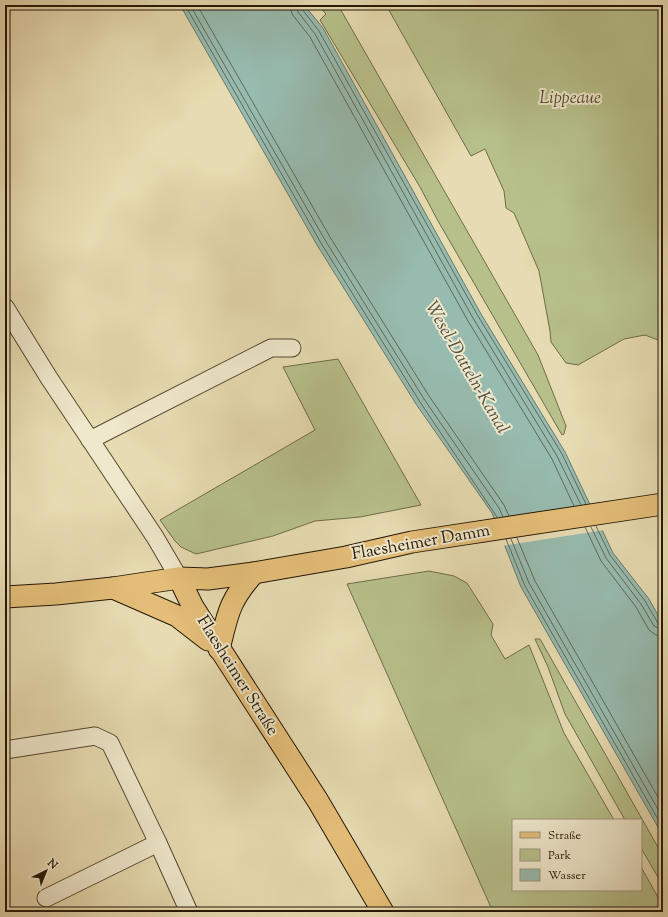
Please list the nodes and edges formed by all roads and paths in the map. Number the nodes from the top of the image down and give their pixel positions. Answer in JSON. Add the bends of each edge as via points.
{"nodes":[{"id":1,"x":5,"y":307,"type":"edge"},
{"id":2,"x":292,"y":348,"type":"dead end"},
{"id":3,"x":90,"y":440,"type":"junction"},
{"id":4,"x":663,"y":504,"type":"edge"},
{"id":5,"x":254,"y":573,"type":"junction"},
{"id":6,"x":179,"y":578,"type":"junction"},
{"id":7,"x":113,"y":588,"type":"junction"},
{"id":8,"x":5,"y":597,"type":"edge"},
{"id":9,"x":220,"y":649,"type":"junction"},
{"id":10,"x":5,"y":750,"type":"edge"},
{"id":11,"x":158,"y":843,"type":"junction"},
{"id":12,"x":46,"y":898,"type":"dead end"},
{"id":13,"x":188,"y":912,"type":"edge"},
{"id":14,"x":382,"y":912,"type":"edge"}],
"edges":[{"from":1,"to":3,"type":"street","name":"Flaesheimer Straße"},
{"from":2,"to":3,"type":"street","via":[[271,348]]},
{"from":3,"to":6,"type":"street","name":"Flaesheimer Straße","via":[[156,537]]},
{"from":4,"to":5,"type":"main road","name":"Flaesheimer Damm","via":[[457,535]]},
{"from":5,"to":6,"type":"main road","name":"Flaesheimer Damm","via":[[208,579]]},
{"from":5,"to":9,"type":"main road","via":[[231,604]]},
{"from":6,"to":7,"type":"main road","name":"Flaesheimer Damm"},
{"from":6,"to":9,"type":"main road","name":"Flaesheimer Straße","via":[[193,607]]},
{"from":7,"to":8,"type":"main road","name":"Flaesheimer Damm"},
{"from":7,"to":9,"type":"main road","via":[[177,616]]},
{"from":9,"to":14,"type":"main road","name":"Flaesheimer Straße","via":[[318,801]]},
{"from":10,"to":11,"type":"street","via":[[95,736],[110,743]]},
{"from":11,"to":12,"type":"street"},
{"from":11,"to":13,"type":"street"}]}
